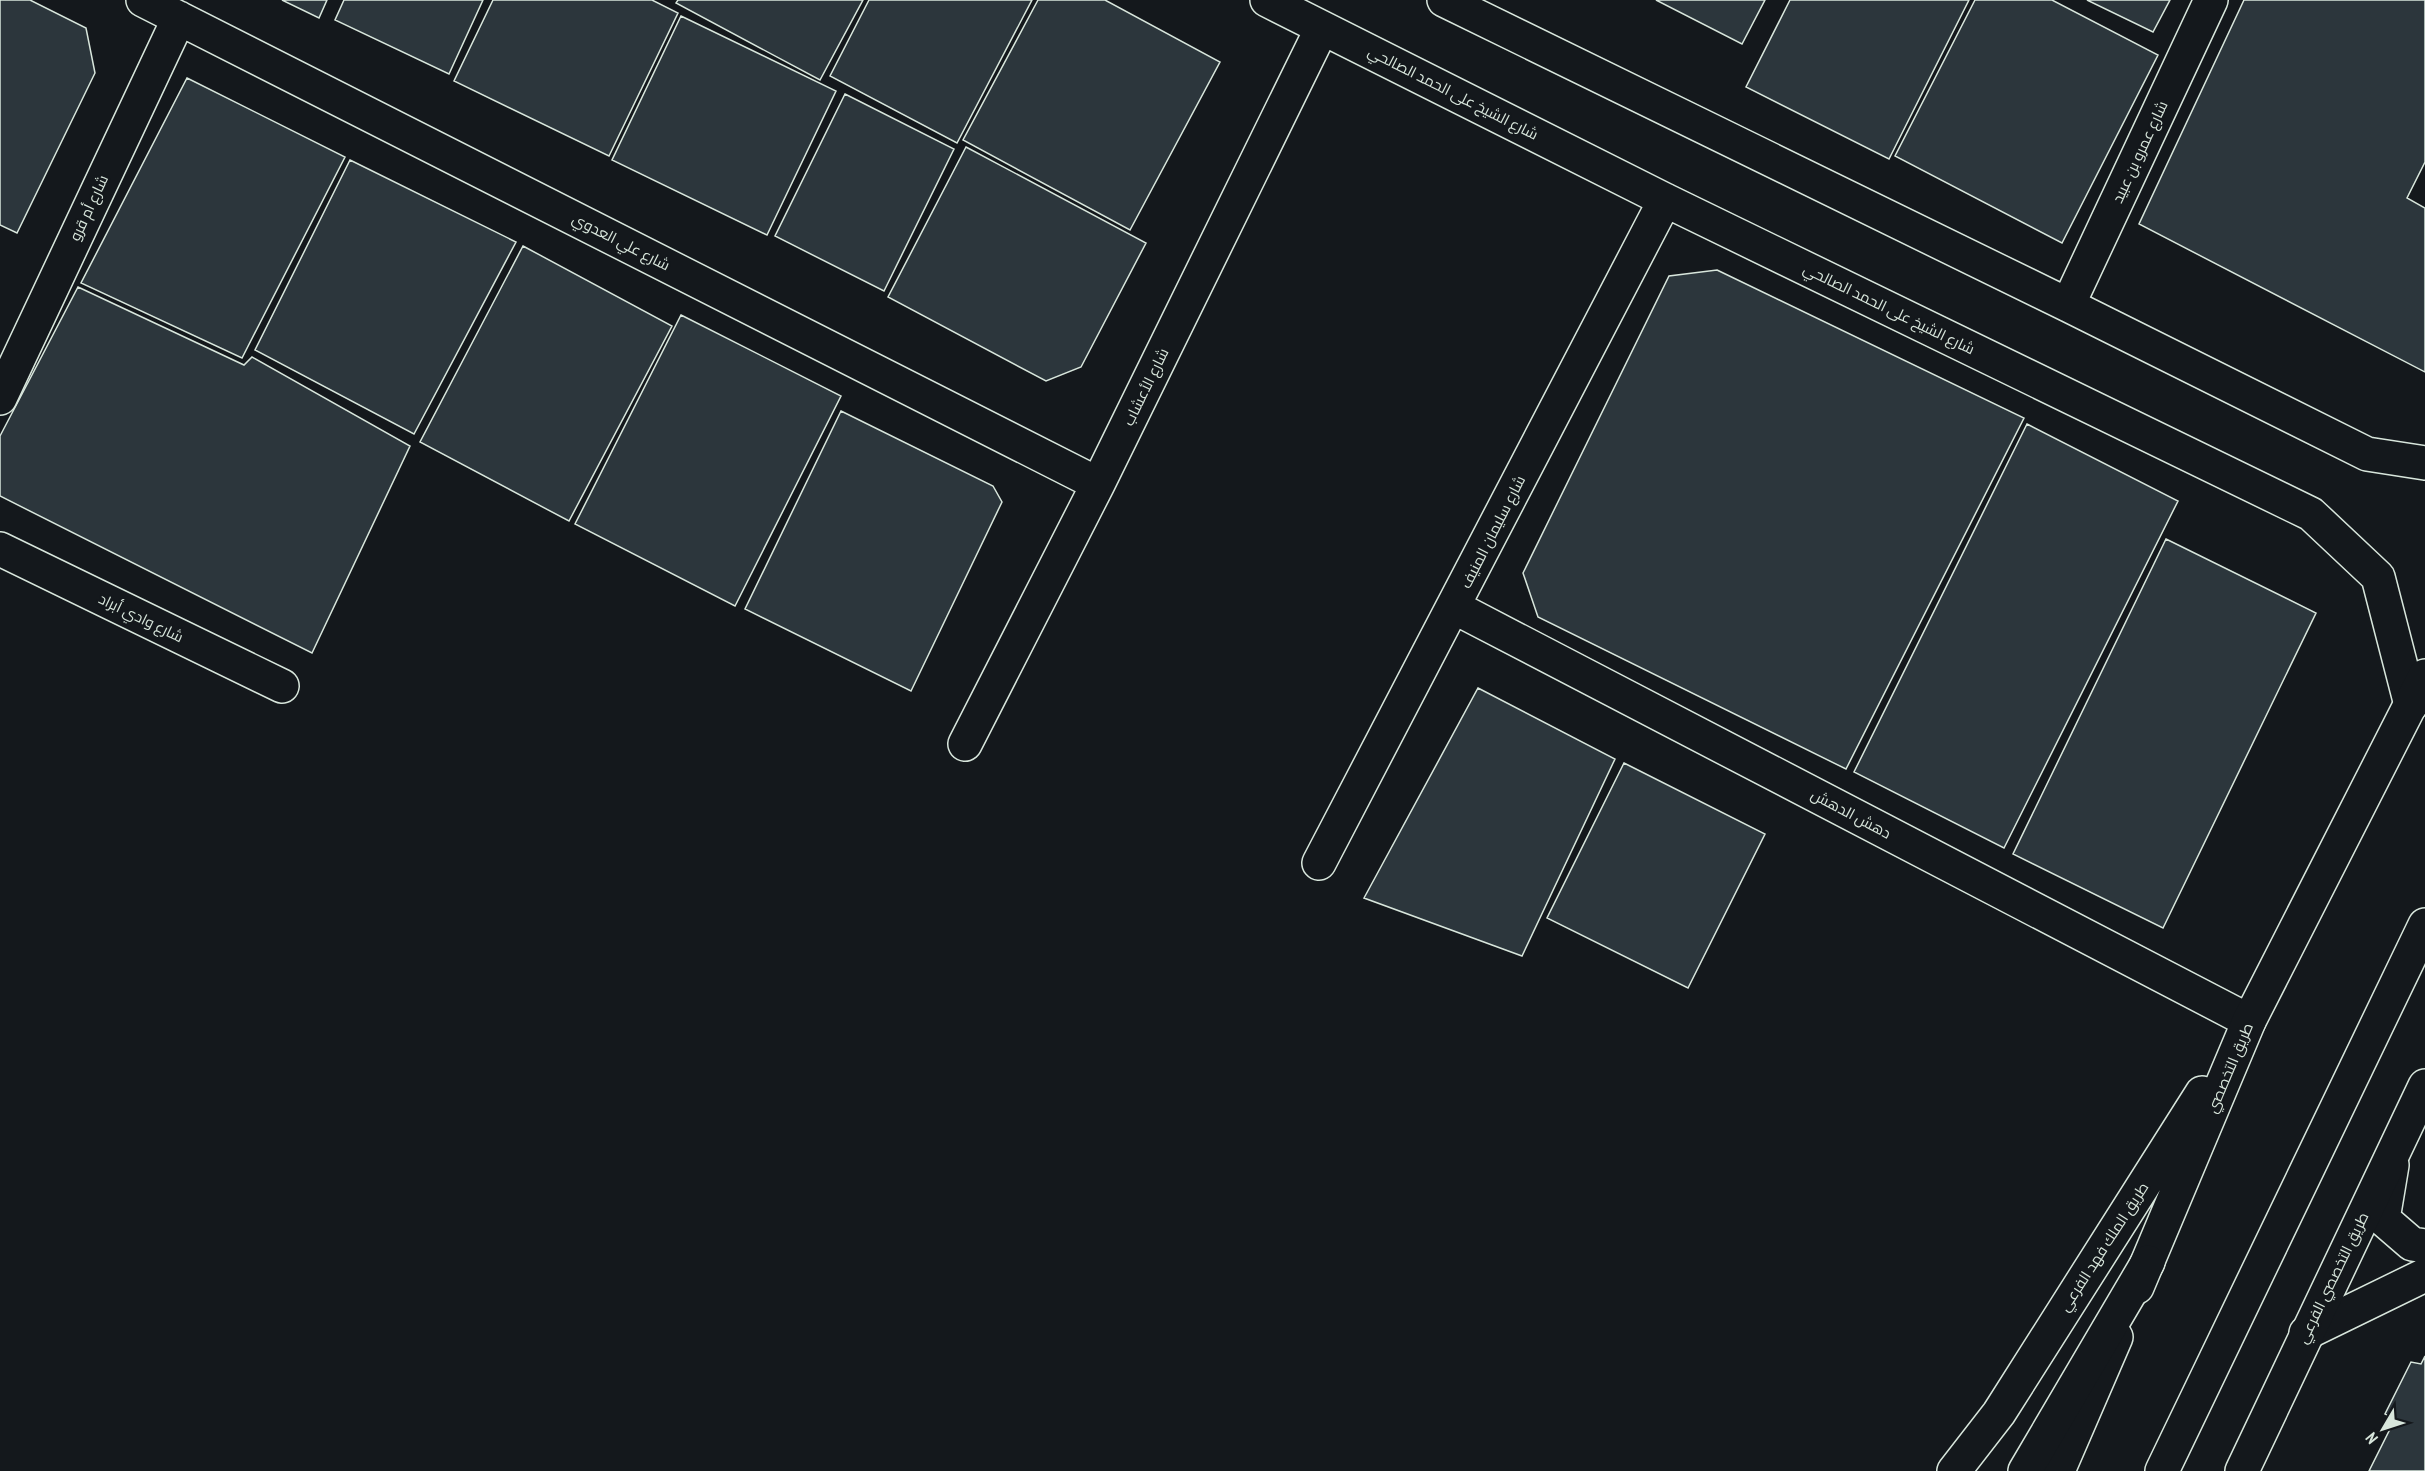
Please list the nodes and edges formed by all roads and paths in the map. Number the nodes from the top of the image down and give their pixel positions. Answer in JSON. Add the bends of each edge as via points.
{"nodes":[{"id":1,"x":143,"y":0,"type":"edge"},
{"id":2,"x":1267,"y":0,"type":"edge"},
{"id":3,"x":1444,"y":0,"type":"edge"},
{"id":4,"x":2211,"y":0,"type":"edge"},
{"id":5,"x":179,"y":18,"type":"junction"},
{"id":6,"x":1322,"y":28,"type":"junction"},
{"id":7,"x":1665,"y":200,"type":"junction"},
{"id":8,"x":2068,"y":305,"type":"junction"},
{"id":9,"x":0,"y":398,"type":"edge"},
{"id":10,"x":2425,"y":463,"type":"edge"},
{"id":11,"x":1098,"y":484,"type":"junction"},
{"id":12,"x":0,"y":549,"type":"edge"},
{"id":13,"x":1454,"y":607,"type":"junction"},
{"id":14,"x":2425,"y":676,"type":"edge"},
{"id":15,"x":282,"y":686,"type":"dead end"},
{"id":16,"x":2411,"y":705,"type":"junction"},
{"id":17,"x":965,"y":744,"type":"dead end"},
{"id":18,"x":1319,"y":863,"type":"dead end"},
{"id":19,"x":2425,"y":925,"type":"edge"},
{"id":20,"x":2249,"y":1021,"type":"junction"},
{"id":21,"x":2425,"y":1086,"type":"edge"},
{"id":22,"x":2395,"y":1150,"type":"junction"},
{"id":23,"x":2425,"y":1246,"type":"edge"},
{"id":24,"x":2148,"y":1262,"type":"junction"},
{"id":25,"x":2425,"y":1275,"type":"edge"},
{"id":26,"x":2306,"y":1333,"type":"junction"},
{"id":27,"x":1954,"y":1471,"type":"edge"},
{"id":28,"x":2025,"y":1471,"type":"edge"},
{"id":29,"x":2058,"y":1471,"type":"edge"},
{"id":30,"x":2162,"y":1471,"type":"edge"},
{"id":31,"x":2242,"y":1471,"type":"edge"}],
"edges":[{"from":1,"to":5,"type":"main road","name":"شارع علي العدوي"},
{"from":2,"to":6,"type":"main road","name":"شارع الشيخ على الحمد الصالحي"},
{"from":3,"to":8,"type":"main road"},
{"from":4,"to":8,"type":"main road","name":"شارع عمرو بن عبيد"},
{"from":5,"to":9,"type":"main road","name":"شارع أم قرو"},
{"from":5,"to":11,"type":"main road","name":"شارع علي العدوي"},
{"from":6,"to":7,"type":"main road","name":"شارع الشيخ على الحمد الصالحي"},
{"from":6,"to":11,"type":"main road","name":"شارع الأعشاب"},
{"from":7,"to":13,"type":"main road","name":"شارع سليمان المنيف"},
{"from":7,"to":16,"type":"main road","name":"شارع الشيخ على الحمد الصالحي","via":[[2311,514],[2378,577]]},
{"from":8,"to":10,"type":"main road","via":[[2367,454]]},
{"from":11,"to":17,"type":"main road","name":"شارع الأعشاب"},
{"from":12,"to":15,"type":"main road","name":"شارع وادي أبراد"},
{"from":13,"to":18,"type":"main road","name":"شارع سليمان المنيف"},
{"from":13,"to":20,"type":"main road","name":"دهش الدهش"},
{"from":14,"to":16,"type":"main road","name":"طريق التخصصي"},
{"from":16,"to":20,"type":"main road","name":"طريق التخصصي"},
{"from":19,"to":30,"type":"main road"},
{"from":20,"to":24,"type":"main road","name":"طريق التخصصي"},
{"from":20,"to":27,"type":"main road","name":"طريق الملك فهد الفرعي","via":[[1999,1413]]},
{"from":21,"to":22,"type":"main road","name":"طريق التخصصي الفرعي"},
{"from":22,"to":23,"type":"main road","via":[[2383,1219],[2412,1244]]},
{"from":22,"to":26,"type":"main road","name":"طريق التخصصي الفرعي"},
{"from":24,"to":28,"type":"main road"},
{"from":24,"to":29,"type":"main road","name":"طريق التخصصي"},
{"from":25,"to":26,"type":"main road"},
{"from":26,"to":31,"type":"main road","name":"طريق التخصصي الفرعي"}]}
